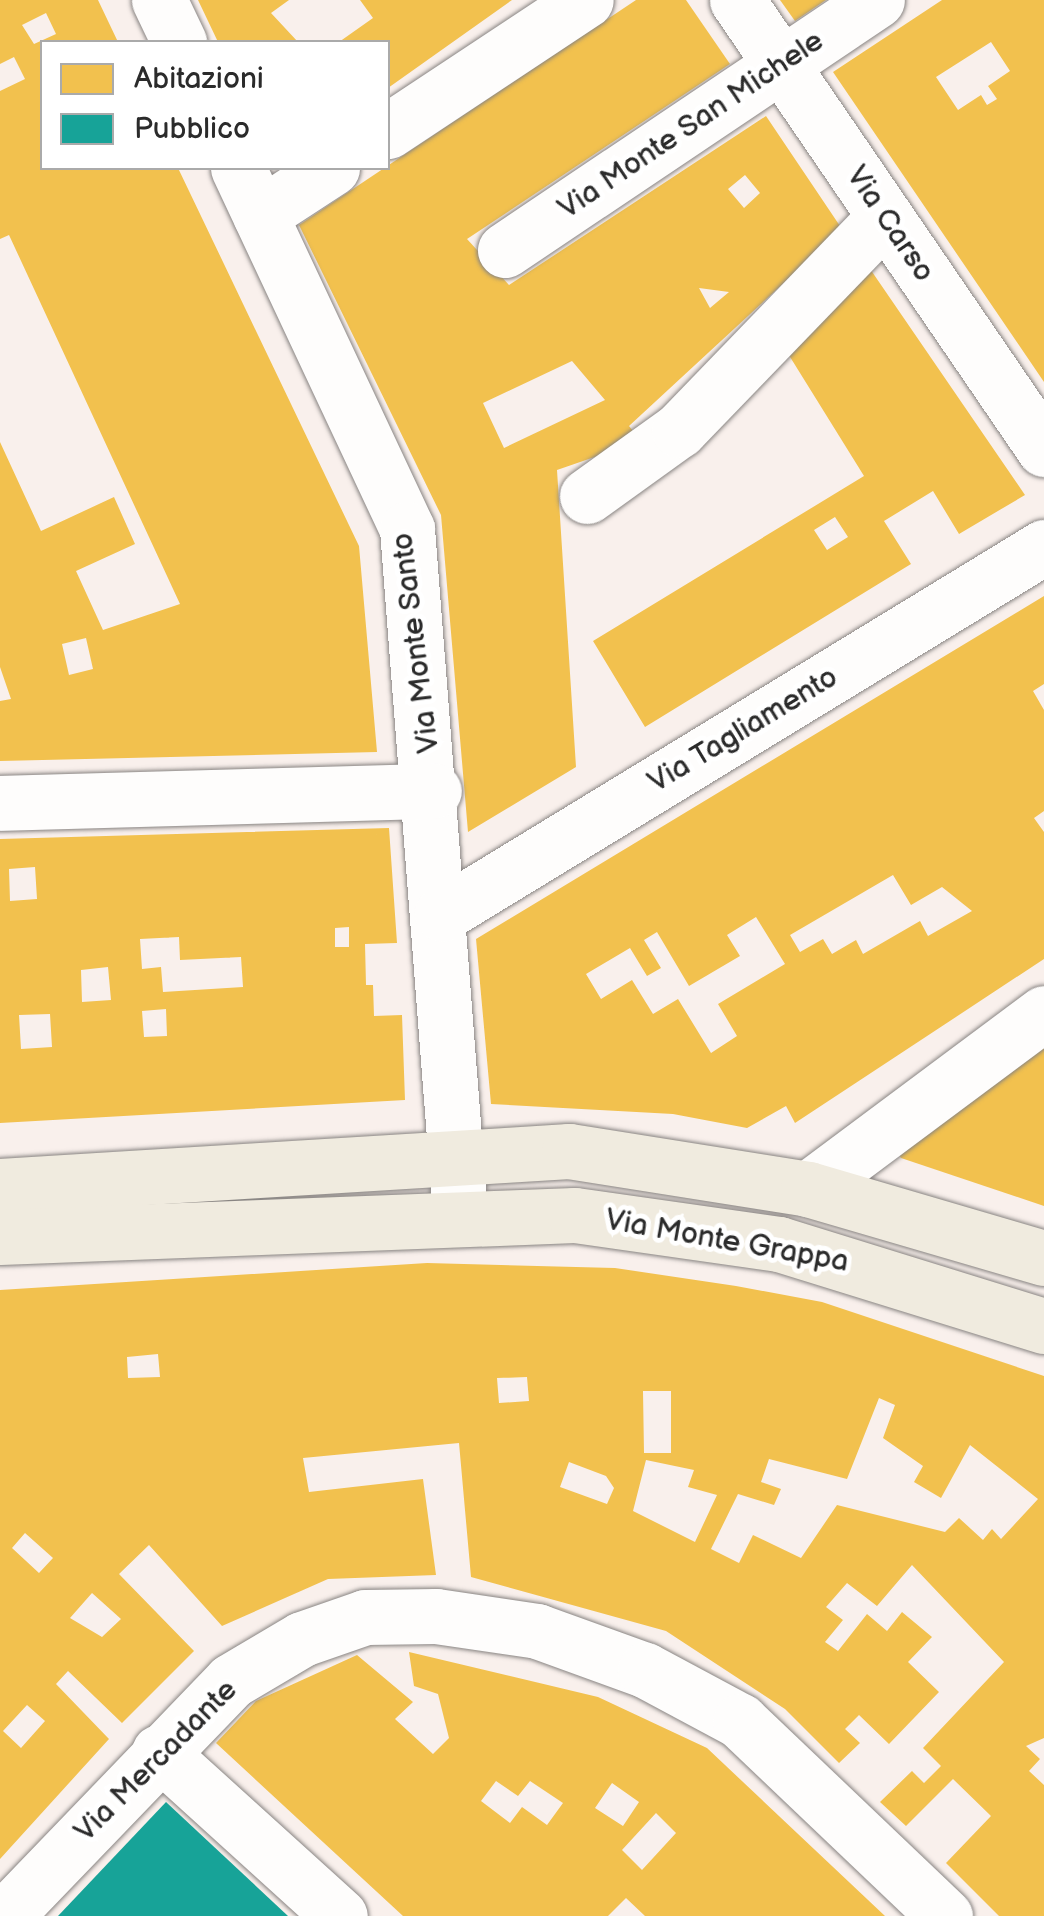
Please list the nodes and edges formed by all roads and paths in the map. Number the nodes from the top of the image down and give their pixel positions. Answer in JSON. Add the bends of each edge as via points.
{"nodes":[{"id":1,"x":159,"y":0,"type":"edge"},
{"id":2,"x":738,"y":0,"type":"edge"},
{"id":3,"x":878,"y":0,"type":"edge"},
{"id":4,"x":556,"y":8,"type":"edge"},
{"id":5,"x":178,"y":40,"type":"edge"},
{"id":6,"x":781,"y":65,"type":"junction"},
{"id":7,"x":390,"y":130,"type":"edge"},
{"id":8,"x":325,"y":170,"type":"edge"},
{"id":9,"x":249,"y":191,"type":"edge"},
{"id":10,"x":885,"y":217,"type":"junction"},
{"id":11,"x":506,"y":250,"type":"dead end"},
{"id":12,"x":1044,"y":448,"type":"edge"},
{"id":13,"x":587,"y":496,"type":"dead end"},
{"id":14,"x":1044,"y":547,"type":"edge"},
{"id":15,"x":434,"y":791,"type":"junction"},
{"id":16,"x":0,"y":803,"type":"edge"},
{"id":17,"x":442,"y":914,"type":"junction"},
{"id":18,"x":1044,"y":1013,"type":"edge"},
{"id":19,"x":458,"y":1154,"type":"junction"},
{"id":20,"x":0,"y":1186,"type":"edge"},
{"id":21,"x":808,"y":1190,"type":"junction"},
{"id":22,"x":460,"y":1214,"type":"junction"},
{"id":23,"x":0,"y":1237,"type":"edge"},
{"id":24,"x":1044,"y":1258,"type":"edge"},
{"id":25,"x":1044,"y":1326,"type":"edge"},
{"id":26,"x":160,"y":1752,"type":"junction"},
{"id":27,"x":4,"y":1916,"type":"edge"},
{"id":28,"x":340,"y":1916,"type":"edge"},
{"id":29,"x":944,"y":1916,"type":"edge"}],
"edges":[{"from":1,"to":5,"type":"street"},
{"from":2,"to":6,"type":"street","name":"Via Carso"},
{"from":3,"to":6,"type":"street","name":"Via Monte San Michele"},
{"from":4,"to":7,"type":"street"},
{"from":6,"to":10,"type":"street","name":"Via Carso"},
{"from":6,"to":11,"type":"street","name":"Via Monte San Michele"},
{"from":8,"to":9,"type":"street"},
{"from":9,"to":15,"type":"street","name":"Via Monte Santo","via":[[407,529]]},
{"from":10,"to":12,"type":"street","name":"Via Carso"},
{"from":10,"to":13,"type":"street","via":[[679,430]]},
{"from":14,"to":17,"type":"street","name":"Via Tagliamento"},
{"from":15,"to":16,"type":"street"},
{"from":15,"to":17,"type":"street","name":"Via Monte Santo"},
{"from":17,"to":19,"type":"street","name":"Via Monte Santo"},
{"from":18,"to":21,"type":"street"},
{"from":19,"to":20,"type":"main road","name":"Via Monte Grappa"},
{"from":19,"to":21,"type":"main road","name":"Via Monte Grappa","via":[[569,1150]]},
{"from":19,"to":22,"type":"street"},
{"from":21,"to":24,"type":"main road","name":"Via Monte Grappa"},
{"from":22,"to":23,"type":"main road","name":"Via Monte Grappa"},
{"from":22,"to":25,"type":"main road","name":"Via Monte Grappa","via":[[575,1215],[779,1244]]},
{"from":26,"to":27,"type":"street","name":"Via Mercadante"},
{"from":26,"to":28,"type":"street"},
{"from":26,"to":29,"type":"street","name":"Via Mercadante","via":[[232,1682],[302,1639],[366,1617],[537,1630],[645,1670],[740,1721]]}]}
